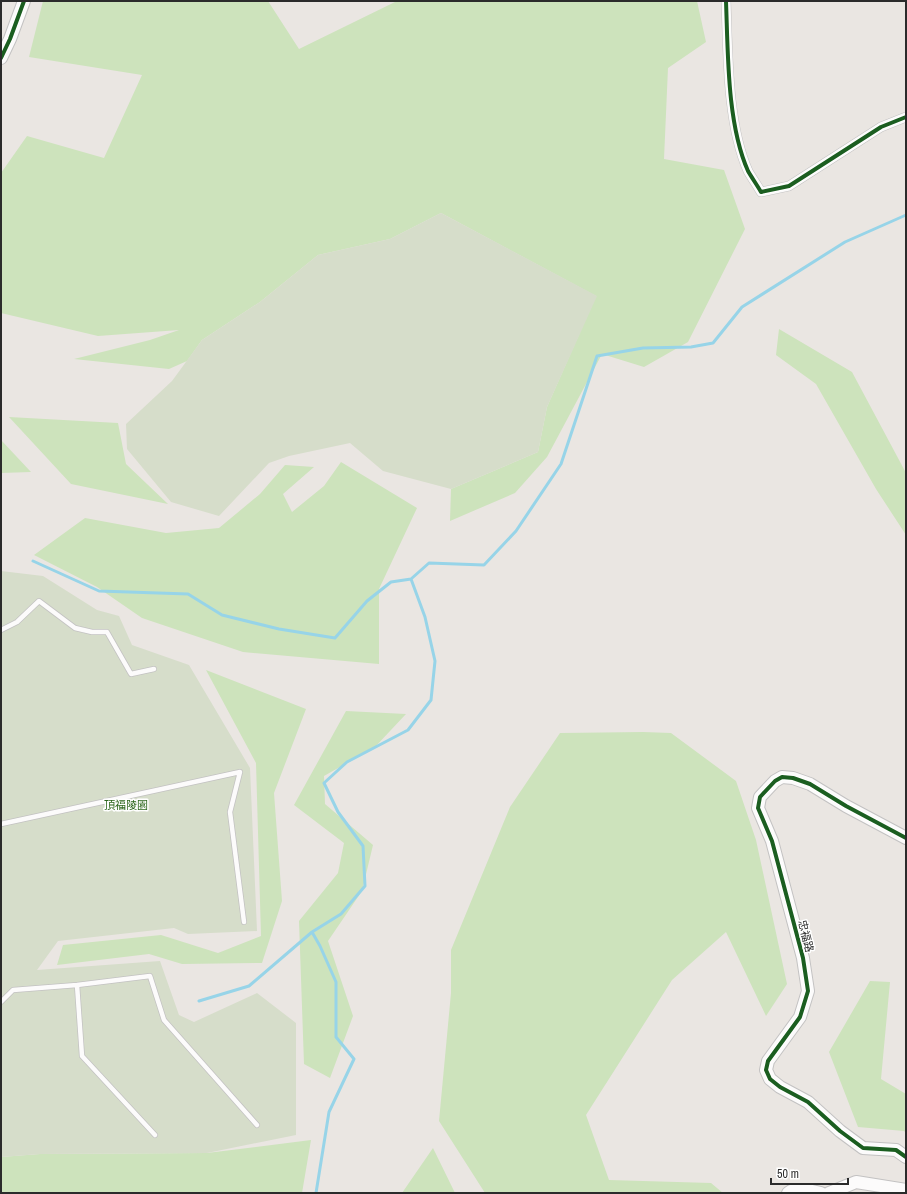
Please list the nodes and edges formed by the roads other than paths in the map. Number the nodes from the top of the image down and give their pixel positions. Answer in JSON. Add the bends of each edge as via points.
{"nodes":[{"id":1,"x":24,"y":1,"type":"edge"},
{"id":2,"x":726,"y":1,"type":"edge"},
{"id":3,"x":1,"y":58,"type":"edge"},
{"id":4,"x":906,"y":117,"type":"edge"},
{"id":5,"x":1,"y":630,"type":"edge"},
{"id":6,"x":154,"y":669,"type":"dead end"},
{"id":7,"x":1,"y":824,"type":"edge"},
{"id":8,"x":906,"y":838,"type":"edge"},
{"id":9,"x":244,"y":922,"type":"dead end"},
{"id":10,"x":77,"y":985,"type":"junction"},
{"id":11,"x":1,"y":1002,"type":"edge"},
{"id":12,"x":257,"y":1125,"type":"dead end"},
{"id":13,"x":155,"y":1135,"type":"dead end"},
{"id":14,"x":906,"y":1157,"type":"edge"},
{"id":15,"x":906,"y":1190,"type":"edge"},
{"id":16,"x":788,"y":1193,"type":"edge"},
{"id":17,"x":821,"y":1193,"type":"edge"},
{"id":18,"x":829,"y":1193,"type":"edge"}],
"edges":[{"from":1,"to":3,"type":"street"},
{"from":2,"to":4,"type":"street","via":[[728,74],[738,140],[748,171],[761,192],[789,186],[881,127]]},
{"from":5,"to":6,"type":"lane","via":[[17,622],[39,601],[75,628],[107,632],[131,674]]},
{"from":7,"to":9,"type":"lane","via":[[240,772],[230,812]]},
{"from":8,"to":14,"type":"street","name":"忠福路","via":[[810,784],[793,778],[782,777],[760,796],[758,808],[772,841],[803,958],[808,991],[800,1017],[768,1061],[766,1070],[770,1079],[808,1102],[862,1148],[896,1150]]},
{"from":10,"to":11,"type":"lane","via":[[13,990]]},
{"from":10,"to":12,"type":"lane","via":[[150,976],[164,1020]]},
{"from":10,"to":13,"type":"lane","via":[[82,1056]]},
{"from":15,"to":18,"type":"street","via":[[856,1182]]},
{"from":16,"to":17,"type":"street","via":[[808,1190]]}]}
